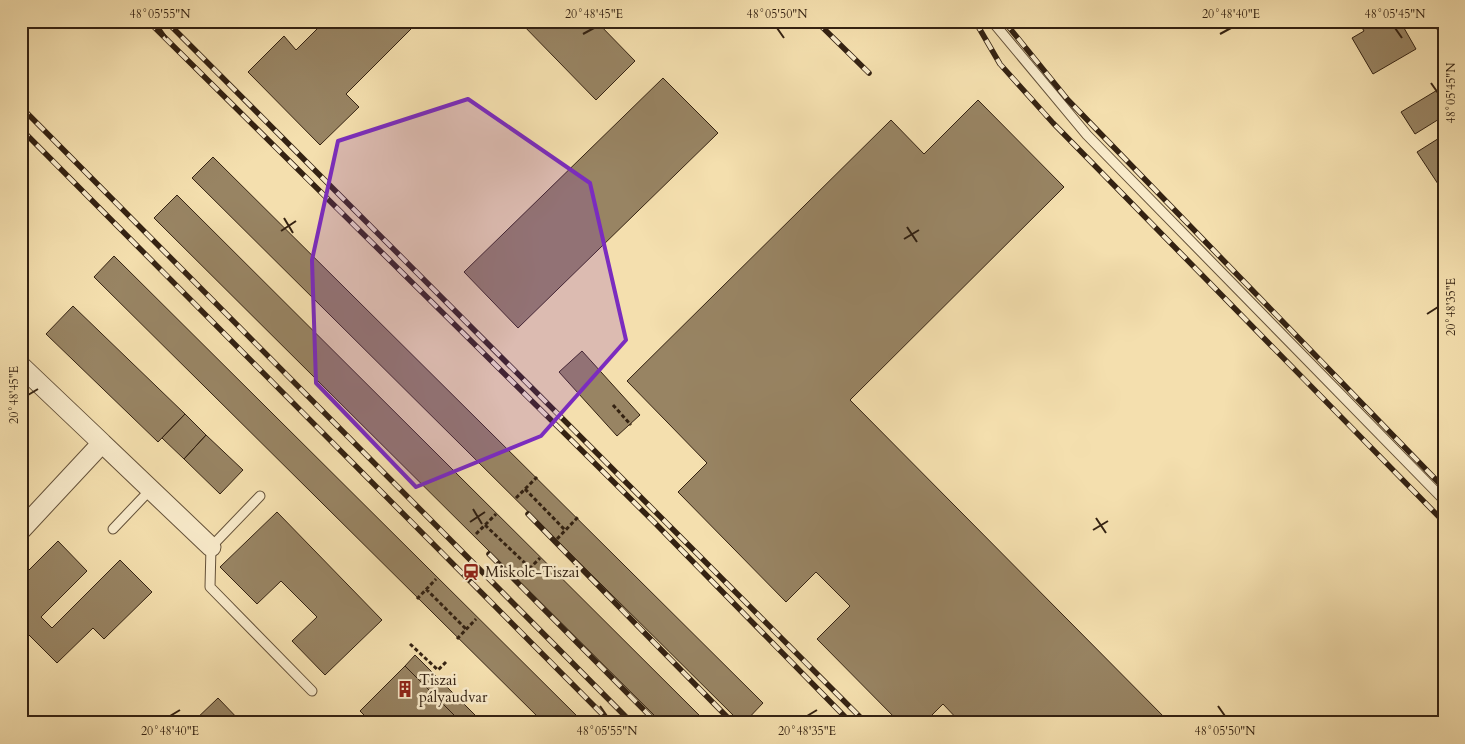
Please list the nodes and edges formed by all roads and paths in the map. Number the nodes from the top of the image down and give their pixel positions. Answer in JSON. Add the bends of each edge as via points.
{"nodes":[{"id":1,"x":992,"y":21,"type":"edge"},
{"id":2,"x":21,"y":366,"type":"edge"},
{"id":3,"x":613,"y":405,"type":"dead end"},
{"id":4,"x":631,"y":424,"type":"dead end"},
{"id":5,"x":102,"y":443,"type":"junction"},
{"id":6,"x":538,"y":477,"type":"dead end"},
{"id":7,"x":151,"y":489,"type":"junction"},
{"id":8,"x":525,"y":489,"type":"junction"},
{"id":9,"x":260,"y":496,"type":"dead end"},
{"id":10,"x":516,"y":498,"type":"dead end"},
{"id":11,"x":1444,"y":500,"type":"edge"},
{"id":12,"x":496,"y":514,"type":"dead end"},
{"id":13,"x":578,"y":517,"type":"dead end"},
{"id":14,"x":485,"y":525,"type":"junction"},
{"id":15,"x":113,"y":529,"type":"dead end"},
{"id":16,"x":21,"y":530,"type":"edge"},
{"id":17,"x":566,"y":530,"type":"junction"},
{"id":18,"x":476,"y":534,"type":"dead end"},
{"id":19,"x":557,"y":539,"type":"dead end"},
{"id":20,"x":211,"y":547,"type":"junction"},
{"id":21,"x":540,"y":558,"type":"dead end"},
{"id":22,"x":530,"y":568,"type":"junction"},
{"id":23,"x":520,"y":578,"type":"dead end"},
{"id":24,"x":436,"y":579,"type":"dead end"},
{"id":25,"x":426,"y":589,"type":"junction"},
{"id":26,"x":417,"y":599,"type":"dead end"},
{"id":27,"x":476,"y":619,"type":"dead end"},
{"id":28,"x":466,"y":629,"type":"junction"},
{"id":29,"x":457,"y":639,"type":"dead end"},
{"id":30,"x":410,"y":644,"type":"dead end"},
{"id":31,"x":446,"y":662,"type":"dead end"},
{"id":32,"x":312,"y":691,"type":"dead end"}],
"edges":[{"from":1,"to":11,"type":"lane","via":[[1087,135]]},
{"from":2,"to":5,"type":"street"},
{"from":3,"to":4,"type":"path"},
{"from":5,"to":7,"type":"street"},
{"from":5,"to":16,"type":"street"},
{"from":6,"to":8,"type":"path"},
{"from":7,"to":15,"type":"lane"},
{"from":7,"to":20,"type":"street"},
{"from":8,"to":10,"type":"path"},
{"from":8,"to":17,"type":"path"},
{"from":9,"to":20,"type":"lane"},
{"from":12,"to":14,"type":"path"},
{"from":13,"to":17,"type":"path"},
{"from":14,"to":18,"type":"path"},
{"from":14,"to":22,"type":"path"},
{"from":17,"to":19,"type":"path"},
{"from":20,"to":32,"type":"lane","via":[[210,588]]},
{"from":21,"to":22,"type":"path"},
{"from":22,"to":23,"type":"path"},
{"from":24,"to":25,"type":"path"},
{"from":25,"to":26,"type":"path"},
{"from":25,"to":28,"type":"path"},
{"from":27,"to":28,"type":"path"},
{"from":28,"to":29,"type":"path"},
{"from":30,"to":31,"type":"path","via":[[438,670]]}]}
